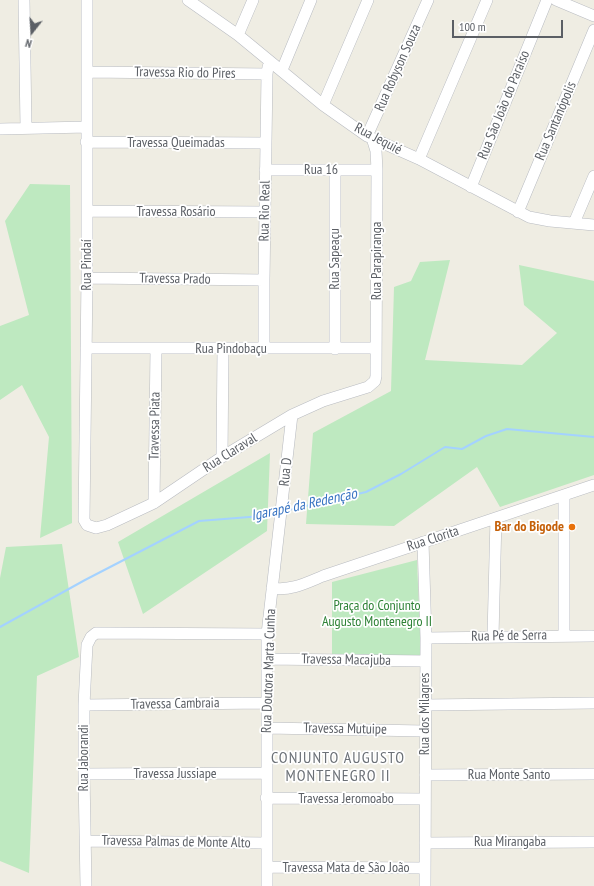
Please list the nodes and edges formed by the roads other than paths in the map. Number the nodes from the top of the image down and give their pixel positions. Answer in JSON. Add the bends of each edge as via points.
{"nodes":[{"id":1,"x":24,"y":0,"type":"edge"},
{"id":2,"x":86,"y":0,"type":"edge"},
{"id":3,"x":253,"y":0,"type":"edge"},
{"id":4,"x":311,"y":0,"type":"edge"},
{"id":5,"x":368,"y":0,"type":"edge"},
{"id":6,"x":428,"y":0,"type":"edge"},
{"id":7,"x":487,"y":0,"type":"edge"},
{"id":8,"x":548,"y":0,"type":"edge"},
{"id":9,"x":556,"y":0,"type":"edge"},
{"id":10,"x":192,"y":1,"type":"edge"},
{"id":11,"x":594,"y":16,"type":"edge"},
{"id":12,"x":594,"y":30,"type":"edge"},
{"id":13,"x":238,"y":35,"type":"junction"},
{"id":14,"x":268,"y":58,"type":"junction"},
{"id":15,"x":282,"y":70,"type":"junction"},
{"id":16,"x":87,"y":72,"type":"junction"},
{"id":17,"x":267,"y":74,"type":"junction"},
{"id":18,"x":323,"y":105,"type":"junction"},
{"id":19,"x":26,"y":127,"type":"junction"},
{"id":20,"x":86,"y":127,"type":"junction"},
{"id":21,"x":0,"y":129,"type":"edge"},
{"id":22,"x":370,"y":137,"type":"junction"},
{"id":23,"x":86,"y":142,"type":"junction"},
{"id":24,"x":266,"y":143,"type":"junction"},
{"id":25,"x":418,"y":159,"type":"junction"},
{"id":26,"x":265,"y":170,"type":"junction"},
{"id":27,"x":335,"y":170,"type":"junction"},
{"id":28,"x":377,"y":170,"type":"junction"},
{"id":29,"x":594,"y":176,"type":"edge"},
{"id":30,"x":471,"y":187,"type":"junction"},
{"id":31,"x":87,"y":211,"type":"junction"},
{"id":32,"x":264,"y":212,"type":"junction"},
{"id":33,"x":518,"y":212,"type":"junction"},
{"id":34,"x":574,"y":223,"type":"junction"},
{"id":35,"x":594,"y":225,"type":"edge"},
{"id":36,"x":87,"y":278,"type":"junction"},
{"id":37,"x":264,"y":280,"type":"junction"},
{"id":38,"x":86,"y":348,"type":"junction"},
{"id":39,"x":376,"y":348,"type":"junction"},
{"id":40,"x":156,"y":349,"type":"junction"},
{"id":41,"x":223,"y":349,"type":"junction"},
{"id":42,"x":264,"y":349,"type":"junction"},
{"id":43,"x":334,"y":349,"type":"junction"},
{"id":44,"x":373,"y":384,"type":"joint"},
{"id":45,"x":292,"y":415,"type":"junction"},
{"id":46,"x":222,"y":457,"type":"junction"},
{"id":47,"x":594,"y":485,"type":"edge"},
{"id":48,"x":564,"y":496,"type":"junction"},
{"id":49,"x":154,"y":504,"type":"junction"},
{"id":50,"x":496,"y":518,"type":"junction"},
{"id":51,"x":91,"y":527,"type":"joint"},
{"id":52,"x":279,"y":529,"type":"joint"},
{"id":53,"x":423,"y":542,"type":"junction"},
{"id":54,"x":272,"y":588,"type":"junction"},
{"id":55,"x":267,"y":634,"type":"junction"},
{"id":56,"x":564,"y":635,"type":"junction"},
{"id":57,"x":493,"y":636,"type":"junction"},
{"id":58,"x":592,"y":636,"type":"dead end"},
{"id":59,"x":426,"y":638,"type":"junction"},
{"id":60,"x":267,"y":659,"type":"junction"},
{"id":61,"x":425,"y":661,"type":"junction"},
{"id":62,"x":266,"y":703,"type":"junction"},
{"id":63,"x":594,"y":703,"type":"edge"},
{"id":64,"x":84,"y":705,"type":"junction"},
{"id":65,"x":425,"y":706,"type":"junction"},
{"id":66,"x":267,"y":728,"type":"junction"},
{"id":67,"x":424,"y":731,"type":"junction"},
{"id":68,"x":266,"y":773,"type":"junction"},
{"id":69,"x":84,"y":774,"type":"junction"},
{"id":70,"x":594,"y":774,"type":"edge"},
{"id":71,"x":425,"y":775,"type":"junction"},
{"id":72,"x":266,"y":798,"type":"junction"},
{"id":73,"x":425,"y":799,"type":"junction"},
{"id":74,"x":86,"y":841,"type":"junction"},
{"id":75,"x":425,"y":842,"type":"junction"},
{"id":76,"x":594,"y":842,"type":"edge"},
{"id":77,"x":266,"y":843,"type":"junction"},
{"id":78,"x":267,"y":867,"type":"junction"},
{"id":79,"x":425,"y":868,"type":"junction"},
{"id":80,"x":86,"y":886,"type":"edge"},
{"id":81,"x":267,"y":886,"type":"edge"},
{"id":82,"x":425,"y":886,"type":"edge"}],
"edges":[{"from":1,"to":19,"type":"street"},
{"from":2,"to":16,"type":"street","name":"Rua Pindaí"},
{"from":3,"to":13,"type":"street"},
{"from":4,"to":15,"type":"street"},
{"from":5,"to":18,"type":"street"},
{"from":6,"to":22,"type":"street","name":"Rua Robyson Souza"},
{"from":7,"to":25,"type":"street"},
{"from":8,"to":30,"type":"street","name":"Rua São João do Paraíso"},
{"from":9,"to":11,"type":"street"},
{"from":10,"to":13,"type":"street","name":"Rua Jequié"},
{"from":12,"to":33,"type":"street","name":"Rua Santanópolis"},
{"from":13,"to":14,"type":"street","name":"Rua Jequié"},
{"from":14,"to":15,"type":"street","name":"Rua Jequié"},
{"from":14,"to":17,"type":"street"},
{"from":15,"to":18,"type":"street","name":"Rua Jequié"},
{"from":16,"to":17,"type":"street","name":"Travessa Rio do Pires"},
{"from":16,"to":20,"type":"street","name":"Rua Pindaí"},
{"from":17,"to":24,"type":"street","name":"Rua Rio Real"},
{"from":18,"to":22,"type":"street","name":"Rua Jequié"},
{"from":19,"to":20,"type":"street"},
{"from":19,"to":21,"type":"street"},
{"from":20,"to":23,"type":"street","name":"Rua Pindaí"},
{"from":22,"to":25,"type":"street","name":"Rua Jequié"},
{"from":22,"to":28,"type":"street","name":"Rua Parapiranga","via":[[376,152]]},
{"from":23,"to":24,"type":"street","name":"Travessa Queimadas"},
{"from":23,"to":31,"type":"street","name":"Rua Pindaí"},
{"from":24,"to":26,"type":"street","name":"Rua Rio Real"},
{"from":25,"to":30,"type":"street","name":"Rua Jequié"},
{"from":26,"to":27,"type":"street","name":"Rua 16"},
{"from":26,"to":32,"type":"street","name":"Rua Rio Real"},
{"from":27,"to":28,"type":"street","name":"Rua 16"},
{"from":27,"to":43,"type":"street","name":"Rua Sapeaçu"},
{"from":28,"to":39,"type":"street","name":"Rua Parapiranga"},
{"from":29,"to":34,"type":"street"},
{"from":30,"to":33,"type":"street","name":"Rua Jequié"},
{"from":31,"to":32,"type":"street","name":"Travessa Rosário"},
{"from":31,"to":36,"type":"street","name":"Rua Pindaí"},
{"from":32,"to":37,"type":"street","name":"Rua Rio Real"},
{"from":33,"to":34,"type":"street","name":"Rua Jequié","via":[[529,217]]},
{"from":34,"to":35,"type":"street","name":"Rua Jequié"},
{"from":36,"to":37,"type":"street","name":"Travessa Prado"},
{"from":36,"to":38,"type":"street","name":"Rua Pindaí"},
{"from":37,"to":42,"type":"street","name":"Rua Rio Real"},
{"from":38,"to":40,"type":"street","name":"Rua Pindobaçu"},
{"from":38,"to":51,"type":"street","name":"Rua Pindaí","via":[[84,520]]},
{"from":39,"to":43,"type":"street","name":"Rua Pindobaçu"},
{"from":39,"to":44,"type":"street","name":"Rua Parapiranga","via":[[376,376]]},
{"from":40,"to":41,"type":"street","name":"Rua Pindobaçu"},
{"from":40,"to":49,"type":"street","name":"Travessa Piata"},
{"from":41,"to":42,"type":"street","name":"Rua Pindobaçu"},
{"from":41,"to":46,"type":"street"},
{"from":42,"to":43,"type":"street","name":"Rua Pindobaçu"},
{"from":44,"to":45,"type":"street","name":"Rua Claraval"},
{"from":45,"to":46,"type":"street","name":"Rua Claraval"},
{"from":45,"to":52,"type":"street","name":"Rua D"},
{"from":46,"to":49,"type":"street","name":"Rua Claraval"},
{"from":47,"to":48,"type":"street","name":"Rua Clorita"},
{"from":48,"to":50,"type":"street","name":"Rua Clorita"},
{"from":48,"to":56,"type":"street"},
{"from":49,"to":51,"type":"street","name":"Rua Claraval","via":[[107,525]]},
{"from":50,"to":53,"type":"street","name":"Rua Clorita"},
{"from":50,"to":57,"type":"street"},
{"from":52,"to":54,"type":"street","name":"Rua Doutora Marta Cunha"},
{"from":53,"to":54,"type":"street","name":"Rua Clorita","via":[[302,585],[286,589]]},
{"from":53,"to":59,"type":"street","name":"Rua dos Milagres"},
{"from":54,"to":55,"type":"street","name":"Rua Doutora Marta Cunha"},
{"from":55,"to":60,"type":"street","name":"Rua Doutora Marta Cunha"},
{"from":55,"to":64,"type":"street","name":"Rua Jaborandi","via":[[96,633],[87,645]]},
{"from":56,"to":57,"type":"street","name":"Rua Pé de Serra"},
{"from":56,"to":58,"type":"street","name":"Rua Pé de Serra"},
{"from":57,"to":59,"type":"street","name":"Rua Pé de Serra"},
{"from":59,"to":61,"type":"street","name":"Rua dos Milagres"},
{"from":60,"to":61,"type":"street","name":"Travessa Macajuba"},
{"from":60,"to":62,"type":"street","name":"Rua Doutora Marta Cunha"},
{"from":61,"to":65,"type":"street","name":"Rua dos Milagres"},
{"from":62,"to":64,"type":"street","name":"Travessa Cambraia"},
{"from":62,"to":66,"type":"street","name":"Rua Doutora Marta Cunha"},
{"from":63,"to":65,"type":"street"},
{"from":64,"to":69,"type":"street","name":"Rua Jaborandi"},
{"from":65,"to":67,"type":"street","name":"Rua dos Milagres"},
{"from":66,"to":67,"type":"street","name":"Travessa Mutuipe"},
{"from":66,"to":68,"type":"street","name":"Rua Doutora Marta Cunha"},
{"from":67,"to":71,"type":"street","name":"Rua dos Milagres"},
{"from":68,"to":69,"type":"street","name":"Travessa Jussiape"},
{"from":68,"to":72,"type":"street","name":"Rua Doutora Marta Cunha"},
{"from":69,"to":74,"type":"street","name":"Rua Jaborandi"},
{"from":70,"to":71,"type":"street","name":"Rua Monte Santo"},
{"from":71,"to":73,"type":"street","name":"Rua dos Milagres"},
{"from":72,"to":73,"type":"street","name":"Travessa Jeromoabo"},
{"from":72,"to":77,"type":"street","name":"Rua Doutora Marta Cunha"},
{"from":73,"to":75,"type":"street","name":"Rua dos Milagres"},
{"from":74,"to":77,"type":"street","name":"Travessa Palmas de Monte Alto"},
{"from":74,"to":80,"type":"street","name":"Rua Jaborandi"},
{"from":75,"to":76,"type":"street","name":"Rua Mirangaba"},
{"from":75,"to":79,"type":"street","name":"Rua dos Milagres"},
{"from":77,"to":78,"type":"street","name":"Rua Doutora Marta Cunha"},
{"from":78,"to":79,"type":"street","name":"Travessa Mata de São João"},
{"from":78,"to":81,"type":"street","name":"Rua Doutora Marta Cunha"},
{"from":79,"to":82,"type":"street","name":"Rua dos Milagres"}]}
